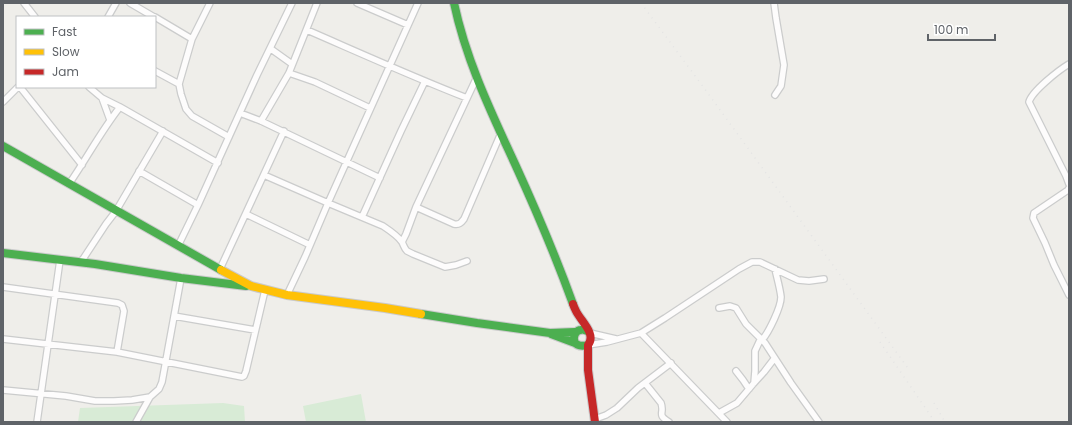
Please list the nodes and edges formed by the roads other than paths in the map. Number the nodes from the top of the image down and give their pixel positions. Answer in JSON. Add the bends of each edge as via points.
{"nodes":[{"id":1,"x":24,"y":3,"type":"edge"},
{"id":2,"x":116,"y":3,"type":"edge"},
{"id":3,"x":130,"y":3,"type":"edge"},
{"id":4,"x":210,"y":3,"type":"edge"},
{"id":5,"x":292,"y":3,"type":"edge"},
{"id":6,"x":317,"y":3,"type":"edge"},
{"id":7,"x":357,"y":3,"type":"edge"},
{"id":8,"x":418,"y":3,"type":"edge"},
{"id":9,"x":454,"y":3,"type":"edge"},
{"id":10,"x":774,"y":3,"type":"edge"},
{"id":11,"x":34,"y":16,"type":"edge"},
{"id":12,"x":109,"y":16,"type":"edge"},
{"id":13,"x":153,"y":16,"type":"edge"},
{"id":14,"x":156,"y":18,"type":"edge"},
{"id":15,"x":408,"y":25,"type":"junction"},
{"id":16,"x":307,"y":30,"type":"junction"},
{"id":17,"x":192,"y":39,"type":"junction"},
{"id":18,"x":271,"y":49,"type":"junction"},
{"id":19,"x":292,"y":64,"type":"junction"},
{"id":20,"x":1069,"y":64,"type":"edge"},
{"id":21,"x":390,"y":65,"type":"junction"},
{"id":22,"x":156,"y":72,"type":"edge"},
{"id":23,"x":289,"y":73,"type":"junction"},
{"id":24,"x":477,"y":77,"type":"junction"},
{"id":25,"x":425,"y":81,"type":"junction"},
{"id":26,"x":179,"y":84,"type":"junction"},
{"id":27,"x":18,"y":88,"type":"edge"},
{"id":28,"x":20,"y":88,"type":"edge"},
{"id":29,"x":90,"y":88,"type":"edge"},
{"id":30,"x":775,"y":95,"type":"dead end"},
{"id":31,"x":102,"y":98,"type":"junction"},
{"id":32,"x":467,"y":98,"type":"junction"},
{"id":33,"x":3,"y":102,"type":"edge"},
{"id":34,"x":120,"y":106,"type":"junction"},
{"id":35,"x":370,"y":108,"type":"junction"},
{"id":36,"x":240,"y":113,"type":"junction"},
{"id":37,"x":110,"y":120,"type":"junction"},
{"id":38,"x":261,"y":121,"type":"junction"},
{"id":39,"x":162,"y":131,"type":"junction"},
{"id":40,"x":284,"y":132,"type":"junction"},
{"id":41,"x":501,"y":133,"type":"junction"},
{"id":42,"x":229,"y":137,"type":"junction"},
{"id":43,"x":3,"y":146,"type":"edge"},
{"id":44,"x":346,"y":161,"type":"junction"},
{"id":45,"x":218,"y":163,"type":"junction"},
{"id":46,"x":82,"y":165,"type":"junction"},
{"id":47,"x":139,"y":171,"type":"junction"},
{"id":48,"x":264,"y":175,"type":"junction"},
{"id":49,"x":380,"y":178,"type":"junction"},
{"id":50,"x":69,"y":184,"type":"junction"},
{"id":51,"x":1069,"y":184,"type":"edge"},
{"id":52,"x":1069,"y":188,"type":"edge"},
{"id":53,"x":328,"y":203,"type":"junction"},
{"id":54,"x":198,"y":205,"type":"junction"},
{"id":55,"x":416,"y":207,"type":"junction"},
{"id":56,"x":116,"y":210,"type":"junction"},
{"id":57,"x":246,"y":214,"type":"junction"},
{"id":58,"x":362,"y":217,"type":"junction"},
{"id":59,"x":402,"y":242,"type":"junction"},
{"id":60,"x":310,"y":245,"type":"junction"},
{"id":61,"x":178,"y":246,"type":"junction"},
{"id":62,"x":3,"y":253,"type":"edge"},
{"id":63,"x":60,"y":260,"type":"junction"},
{"id":64,"x":80,"y":261,"type":"dead end"},
{"id":65,"x":467,"y":261,"type":"dead end"},
{"id":66,"x":220,"y":269,"type":"junction"},
{"id":67,"x":775,"y":269,"type":"junction"},
{"id":68,"x":181,"y":278,"type":"junction"},
{"id":69,"x":824,"y":279,"type":"dead end"},
{"id":70,"x":251,"y":286,"type":"junction"},
{"id":71,"x":3,"y":288,"type":"edge"},
{"id":72,"x":265,"y":290,"type":"junction"},
{"id":73,"x":55,"y":295,"type":"junction"},
{"id":74,"x":287,"y":295,"type":"junction"},
{"id":75,"x":1069,"y":295,"type":"edge"},
{"id":76,"x":719,"y":308,"type":"dead end"},
{"id":77,"x":576,"y":312,"type":"junction"},
{"id":78,"x":174,"y":316,"type":"junction"},
{"id":79,"x":255,"y":330,"type":"junction"},
{"id":80,"x":576,"y":332,"type":"junction"},
{"id":81,"x":589,"y":332,"type":"junction"},
{"id":82,"x":550,"y":333,"type":"junction"},
{"id":83,"x":641,"y":333,"type":"junction"},
{"id":84,"x":3,"y":339,"type":"edge"},
{"id":85,"x":616,"y":339,"type":"junction"},
{"id":86,"x":762,"y":339,"type":"junction"},
{"id":87,"x":576,"y":344,"type":"junction"},
{"id":88,"x":48,"y":345,"type":"junction"},
{"id":89,"x":588,"y":345,"type":"junction"},
{"id":90,"x":117,"y":352,"type":"junction"},
{"id":91,"x":774,"y":359,"type":"junction"},
{"id":92,"x":166,"y":361,"type":"junction"},
{"id":93,"x":671,"y":364,"type":"junction"},
{"id":94,"x":588,"y":370,"type":"junction"},
{"id":95,"x":736,"y":371,"type":"dead end"},
{"id":96,"x":645,"y":383,"type":"junction"},
{"id":97,"x":754,"y":383,"type":"junction"},
{"id":98,"x":749,"y":389,"type":"junction"},
{"id":99,"x":3,"y":390,"type":"edge"},
{"id":100,"x":41,"y":394,"type":"junction"},
{"id":101,"x":150,"y":397,"type":"junction"},
{"id":102,"x":719,"y":413,"type":"junction"},
{"id":103,"x":595,"y":420,"type":"edge"},
{"id":104,"x":37,"y":422,"type":"edge"},
{"id":105,"x":136,"y":422,"type":"edge"},
{"id":106,"x":669,"y":422,"type":"edge"},
{"id":107,"x":727,"y":422,"type":"edge"},
{"id":108,"x":819,"y":422,"type":"edge"}],
"edges":[{"from":1,"to":11,"type":"street"},
{"from":2,"to":12,"type":"street"},
{"from":3,"to":13,"type":"street"},
{"from":4,"to":17,"type":"street"},
{"from":5,"to":18,"type":"street"},
{"from":6,"to":16,"type":"street"},
{"from":7,"to":15,"type":"street"},
{"from":8,"to":15,"type":"street"},
{"from":9,"to":24,"type":"main road","via":[[461,36]]},
{"from":10,"to":30,"type":"street","via":[[784,65],[781,86]]},
{"from":14,"to":17,"type":"street"},
{"from":15,"to":21,"type":"street"},
{"from":16,"to":19,"type":"street"},
{"from":16,"to":21,"type":"street"},
{"from":17,"to":26,"type":"street"},
{"from":18,"to":19,"type":"street"},
{"from":18,"to":36,"type":"street"},
{"from":19,"to":23,"type":"street"},
{"from":20,"to":51,"type":"street","via":[[1048,79],[1029,102]]},
{"from":21,"to":25,"type":"street"},
{"from":21,"to":35,"type":"street"},
{"from":22,"to":26,"type":"street"},
{"from":23,"to":35,"type":"street","via":[[315,82]]},
{"from":23,"to":38,"type":"street"},
{"from":24,"to":32,"type":"street"},
{"from":24,"to":41,"type":"main road"},
{"from":25,"to":32,"type":"street"},
{"from":25,"to":49,"type":"street"},
{"from":26,"to":42,"type":"street","via":[[183,103],[192,116]]},
{"from":27,"to":33,"type":"street"},
{"from":28,"to":46,"type":"street"},
{"from":29,"to":31,"type":"street"},
{"from":31,"to":34,"type":"street"},
{"from":31,"to":37,"type":"street"},
{"from":32,"to":55,"type":"street"},
{"from":34,"to":37,"type":"street"},
{"from":34,"to":39,"type":"street"},
{"from":35,"to":44,"type":"street"},
{"from":36,"to":38,"type":"street"},
{"from":36,"to":42,"type":"street"},
{"from":37,"to":46,"type":"street"},
{"from":38,"to":40,"type":"street"},
{"from":39,"to":45,"type":"street"},
{"from":39,"to":47,"type":"street"},
{"from":40,"to":44,"type":"street"},
{"from":40,"to":48,"type":"street"},
{"from":41,"to":55,"type":"street","via":[[461,223],[454,224]]},
{"from":41,"to":77,"type":"main road","via":[[551,245]]},
{"from":42,"to":45,"type":"street"},
{"from":43,"to":50,"type":"main road"},
{"from":44,"to":49,"type":"street"},
{"from":44,"to":53,"type":"street"},
{"from":45,"to":54,"type":"street"},
{"from":46,"to":50,"type":"street"},
{"from":47,"to":54,"type":"street"},
{"from":47,"to":56,"type":"street"},
{"from":48,"to":53,"type":"street"},
{"from":48,"to":57,"type":"street"},
{"from":49,"to":58,"type":"street"},
{"from":50,"to":56,"type":"main road"},
{"from":52,"to":75,"type":"street","via":[[1034,213],[1032,218]]},
{"from":53,"to":58,"type":"street"},
{"from":53,"to":60,"type":"street"},
{"from":54,"to":61,"type":"street"},
{"from":55,"to":59,"type":"street"},
{"from":56,"to":61,"type":"main road"},
{"from":56,"to":64,"type":"street"},
{"from":57,"to":60,"type":"street"},
{"from":57,"to":66,"type":"street"},
{"from":58,"to":59,"type":"street","via":[[390,230]]},
{"from":59,"to":65,"type":"street","via":[[407,251],[440,266],[449,267]]},
{"from":60,"to":74,"type":"street"},
{"from":61,"to":66,"type":"main road"},
{"from":62,"to":63,"type":"main road"},
{"from":63,"to":68,"type":"main road"},
{"from":63,"to":73,"type":"street"},
{"from":66,"to":70,"type":"main road"},
{"from":67,"to":69,"type":"street","via":[[798,280]]},
{"from":67,"to":83,"type":"street","via":[[760,262],[752,262]]},
{"from":67,"to":86,"type":"street","via":[[780,305],[769,332]]},
{"from":68,"to":70,"type":"main road"},
{"from":68,"to":78,"type":"street"},
{"from":70,"to":72,"type":"main road"},
{"from":71,"to":73,"type":"street"},
{"from":72,"to":74,"type":"main road"},
{"from":72,"to":79,"type":"street"},
{"from":73,"to":88,"type":"street"},
{"from":73,"to":90,"type":"street","via":[[122,305],[124,311]]},
{"from":74,"to":82,"type":"main road"},
{"from":76,"to":86,"type":"street","via":[[736,308],[746,324]]},
{"from":77,"to":80,"type":"main road"},
{"from":77,"to":81,"type":"main road"},
{"from":78,"to":79,"type":"street"},
{"from":78,"to":92,"type":"street"},
{"from":79,"to":92,"type":"street","via":[[246,371],[242,377]]},
{"from":80,"to":81,"type":"main road","via":[[583,329]]},
{"from":80,"to":82,"type":"main road"},
{"from":80,"to":87,"type":"main road","via":[[573,340]]},
{"from":81,"to":85,"type":"street"},
{"from":81,"to":89,"type":"main road","via":[[591,340]]},
{"from":82,"to":87,"type":"main road"},
{"from":83,"to":85,"type":"street"},
{"from":83,"to":93,"type":"street"},
{"from":84,"to":88,"type":"street"},
{"from":85,"to":89,"type":"street"},
{"from":86,"to":91,"type":"street"},
{"from":86,"to":97,"type":"street","via":[[755,351]]},
{"from":87,"to":89,"type":"main road","via":[[580,347]]},
{"from":87,"to":94,"type":"main road"},
{"from":88,"to":90,"type":"street"},
{"from":88,"to":100,"type":"street"},
{"from":89,"to":94,"type":"main road"},
{"from":90,"to":92,"type":"street"},
{"from":91,"to":97,"type":"street"},
{"from":91,"to":108,"type":"street"},
{"from":92,"to":101,"type":"street","via":[[159,389]]},
{"from":93,"to":96,"type":"street"},
{"from":93,"to":102,"type":"street"},
{"from":94,"to":103,"type":"main road"},
{"from":95,"to":98,"type":"street"},
{"from":96,"to":103,"type":"street","via":[[611,412]]},
{"from":96,"to":106,"type":"street","via":[[662,406],[662,418]]},
{"from":97,"to":98,"type":"street"},
{"from":98,"to":102,"type":"street","via":[[737,404]]},
{"from":99,"to":100,"type":"street"},
{"from":100,"to":101,"type":"street","via":[[104,401]]},
{"from":100,"to":104,"type":"street"},
{"from":101,"to":105,"type":"street"},
{"from":102,"to":107,"type":"street"}]}
